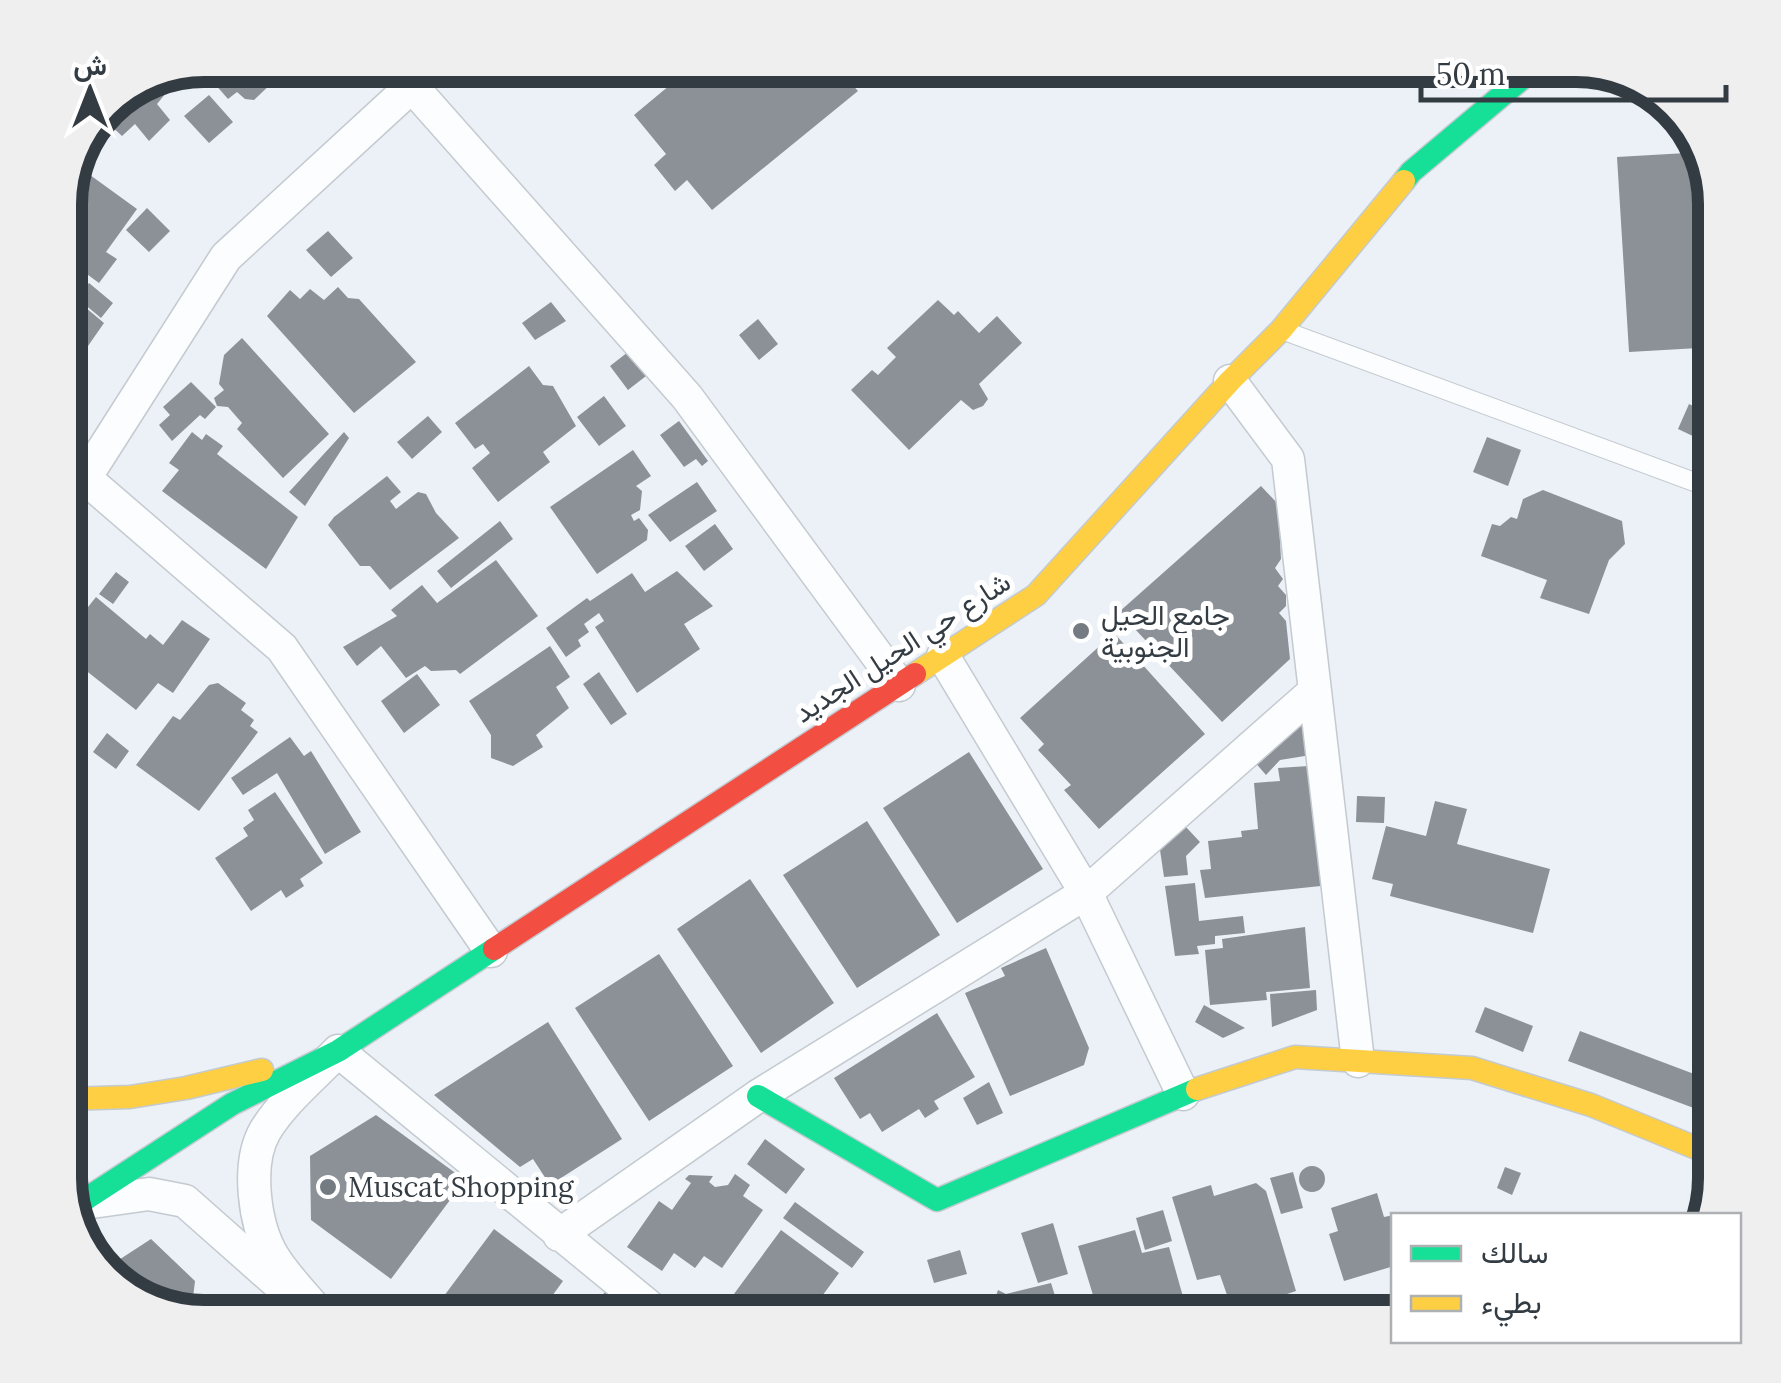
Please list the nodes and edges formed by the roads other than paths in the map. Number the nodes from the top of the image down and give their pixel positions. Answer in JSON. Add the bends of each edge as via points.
{"nodes":[{"id":1,"x":396,"y":82,"type":"edge"},
{"id":2,"x":407,"y":82,"type":"edge"},
{"id":3,"x":1518,"y":82,"type":"edge"},
{"id":4,"x":1282,"y":330,"type":"junction"},
{"id":5,"x":1230,"y":381,"type":"junction"},
{"id":6,"x":83,"y":460,"type":"edge"},
{"id":7,"x":83,"y":478,"type":"edge"},
{"id":8,"x":1698,"y":483,"type":"edge"},
{"id":9,"x":943,"y":656,"type":"junction"},
{"id":10,"x":899,"y":684,"type":"junction"},
{"id":11,"x":1315,"y":691,"type":"junction"},
{"id":12,"x":1086,"y":893,"type":"junction"},
{"id":13,"x":491,"y":951,"type":"junction"},
{"id":14,"x":338,"y":1050,"type":"junction"},
{"id":15,"x":1358,"y":1062,"type":"junction"},
{"id":16,"x":1183,"y":1094,"type":"junction"},
{"id":17,"x":758,"y":1096,"type":"junction"},
{"id":18,"x":83,"y":1098,"type":"edge"},
{"id":19,"x":1698,"y":1149,"type":"edge"},
{"id":20,"x":85,"y":1199,"type":"edge"},
{"id":21,"x":86,"y":1204,"type":"edge"},
{"id":22,"x":559,"y":1235,"type":"junction"},
{"id":23,"x":299,"y":1300,"type":"edge"},
{"id":24,"x":306,"y":1300,"type":"edge"},
{"id":25,"x":640,"y":1300,"type":"edge"}],
"edges":[{"from":1,"to":6,"type":"street","via":[[226,257]]},
{"from":2,"to":10,"type":"street","via":[[687,397]]},
{"from":3,"to":4,"type":"street","name":"شارع حي الحيل الجديد","via":[[1411,172]]},
{"from":4,"to":5,"type":"street","name":"شارع حي الحيل الجديد"},
{"from":4,"to":8,"type":"lane"},
{"from":5,"to":9,"type":"street","name":"شارع حي الحيل الجديد","via":[[1036,595]]},
{"from":5,"to":11,"type":"street","via":[[1288,459]]},
{"from":7,"to":13,"type":"street","via":[[282,648]]},
{"from":9,"to":10,"type":"street","name":"شارع حي الحيل الجديد"},
{"from":9,"to":12,"type":"street"},
{"from":10,"to":13,"type":"street","name":"شارع حي الحيل الجديد"},
{"from":11,"to":12,"type":"street"},
{"from":11,"to":15,"type":"street"},
{"from":12,"to":16,"type":"street"},
{"from":12,"to":17,"type":"street"},
{"from":13,"to":14,"type":"street","name":"شارع حي الحيل الجديد"},
{"from":14,"to":18,"type":"street","via":[[186,1088]]},
{"from":14,"to":20,"type":"street","via":[[232,1104]]},
{"from":14,"to":22,"type":"street"},
{"from":14,"to":24,"type":"street","via":[[264,1132],[255,1154],[258,1214],[273,1256]]},
{"from":15,"to":16,"type":"street","via":[[1295,1057]]},
{"from":15,"to":19,"type":"street","via":[[1472,1068]]},
{"from":16,"to":17,"type":"street","via":[[937,1200]]},
{"from":17,"to":22,"type":"street"},
{"from":21,"to":23,"type":"street","via":[[149,1194],[186,1202]]},
{"from":22,"to":25,"type":"street"}]}
